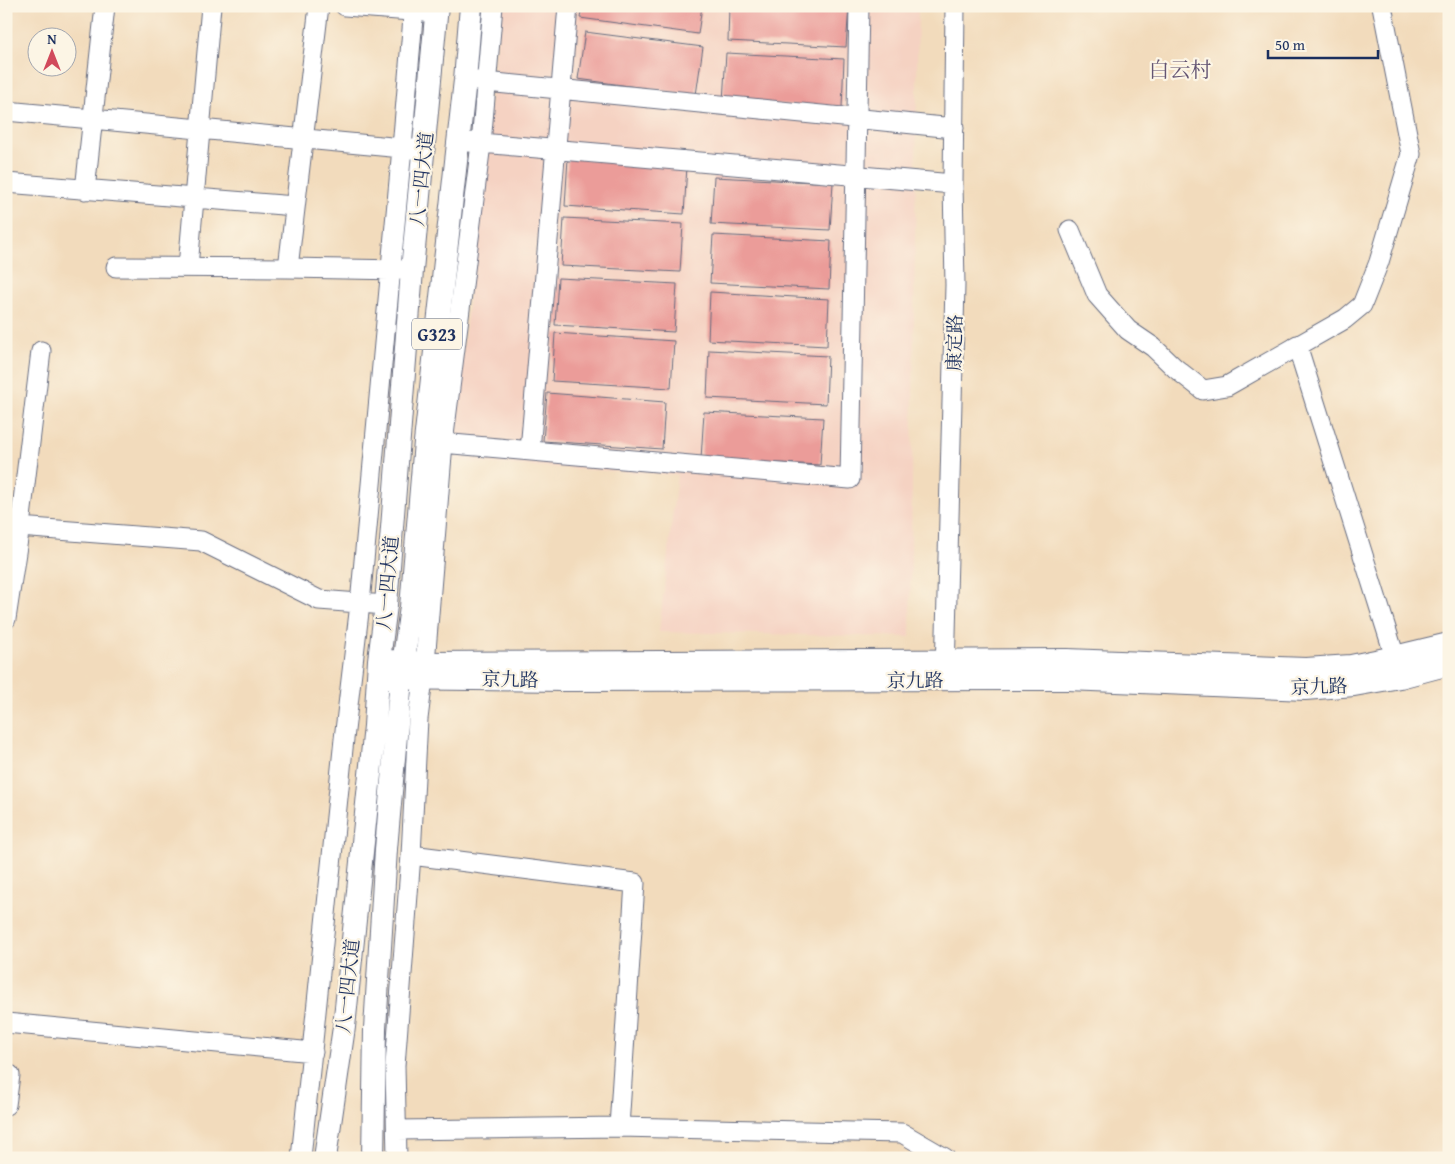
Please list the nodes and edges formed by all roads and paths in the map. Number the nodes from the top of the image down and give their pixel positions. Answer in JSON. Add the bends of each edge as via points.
{"nodes":[{"id":1,"x":105,"y":6,"type":"edge"},
{"id":2,"x":211,"y":6,"type":"edge"},
{"id":3,"x":319,"y":6,"type":"edge"},
{"id":4,"x":345,"y":6,"type":"edge"},
{"id":5,"x":471,"y":6,"type":"edge"},
{"id":6,"x":493,"y":6,"type":"edge"},
{"id":7,"x":568,"y":6,"type":"edge"},
{"id":8,"x":859,"y":6,"type":"edge"},
{"id":9,"x":955,"y":6,"type":"edge"},
{"id":10,"x":1382,"y":6,"type":"edge"},
{"id":11,"x":413,"y":9,"type":"edge"},
{"id":12,"x":437,"y":10,"type":"edge"},
{"id":13,"x":465,"y":80,"type":"junction"},
{"id":14,"x":487,"y":82,"type":"junction"},
{"id":15,"x":561,"y":89,"type":"junction"},
{"id":16,"x":6,"y":111,"type":"edge"},
{"id":17,"x":92,"y":119,"type":"junction"},
{"id":18,"x":857,"y":120,"type":"junction"},
{"id":19,"x":954,"y":128,"type":"junction"},
{"id":20,"x":200,"y":129,"type":"junction"},
{"id":21,"x":303,"y":139,"type":"junction"},
{"id":22,"x":458,"y":141,"type":"junction"},
{"id":23,"x":481,"y":144,"type":"junction"},
{"id":24,"x":413,"y":149,"type":"junction"},
{"id":25,"x":556,"y":150,"type":"junction"},
{"id":26,"x":856,"y":176,"type":"junction"},
{"id":27,"x":6,"y":183,"type":"edge"},
{"id":28,"x":953,"y":184,"type":"junction"},
{"id":29,"x":85,"y":190,"type":"junction"},
{"id":30,"x":194,"y":198,"type":"junction"},
{"id":31,"x":295,"y":206,"type":"junction"},
{"id":32,"x":1070,"y":230,"type":"dead end"},
{"id":33,"x":116,"y":267,"type":"dead end"},
{"id":34,"x":188,"y":267,"type":"junction"},
{"id":35,"x":288,"y":268,"type":"junction"},
{"id":36,"x":402,"y":270,"type":"junction"},
{"id":37,"x":1297,"y":345,"type":"junction"},
{"id":38,"x":41,"y":351,"type":"dead end"},
{"id":39,"x":434,"y":442,"type":"junction"},
{"id":40,"x":530,"y":450,"type":"junction"},
{"id":41,"x":13,"y":526,"type":"edge"},
{"id":42,"x":360,"y":604,"type":"junction"},
{"id":43,"x":386,"y":605,"type":"junction"},
{"id":44,"x":6,"y":619,"type":"edge"},
{"id":45,"x":1449,"y":644,"type":"edge"},
{"id":46,"x":1449,"y":664,"type":"edge"},
{"id":47,"x":1398,"y":667,"type":"junction"},
{"id":48,"x":378,"y":669,"type":"junction"},
{"id":49,"x":413,"y":671,"type":"junction"},
{"id":50,"x":945,"y":671,"type":"junction"},
{"id":51,"x":1449,"y":676,"type":"edge"},
{"id":52,"x":411,"y":855,"type":"junction"},
{"id":53,"x":6,"y":1023,"type":"edge"},
{"id":54,"x":344,"y":1027,"type":"junction"},
{"id":55,"x":376,"y":1029,"type":"junction"},
{"id":56,"x":312,"y":1052,"type":"junction"},
{"id":57,"x":6,"y":1074,"type":"edge"},
{"id":58,"x":6,"y":1104,"type":"edge"},
{"id":59,"x":619,"y":1127,"type":"junction"},
{"id":60,"x":397,"y":1130,"type":"junction"},
{"id":61,"x":301,"y":1158,"type":"edge"},
{"id":62,"x":325,"y":1158,"type":"edge"},
{"id":63,"x":333,"y":1158,"type":"edge"},
{"id":64,"x":362,"y":1158,"type":"edge"},
{"id":65,"x":373,"y":1158,"type":"edge"},
{"id":66,"x":397,"y":1158,"type":"edge"},
{"id":67,"x":945,"y":1158,"type":"edge"}],
"edges":[{"from":1,"to":17,"type":"street"},
{"from":2,"to":20,"type":"street"},
{"from":3,"to":21,"type":"street"},
{"from":4,"to":11,"type":"street"},
{"from":5,"to":13,"type":"main road","name":"八一四大道","number":"G323"},
{"from":6,"to":14,"type":"street"},
{"from":7,"to":15,"type":"street"},
{"from":8,"to":18,"type":"street"},
{"from":9,"to":19,"type":"street","name":"康定路"},
{"from":10,"to":37,"type":"street","via":[[1411,154],[1379,262],[1362,305],[1345,319]]},
{"from":11,"to":12,"type":"street"},
{"from":11,"to":24,"type":"street"},
{"from":12,"to":24,"type":"main road","name":"八一四大道","number":"G323"},
{"from":13,"to":14,"type":"street"},
{"from":13,"to":22,"type":"main road","name":"八一四大道","number":"G323"},
{"from":14,"to":15,"type":"street"},
{"from":14,"to":23,"type":"street"},
{"from":15,"to":18,"type":"street"},
{"from":15,"to":25,"type":"street"},
{"from":16,"to":17,"type":"street"},
{"from":17,"to":20,"type":"street"},
{"from":17,"to":29,"type":"street"},
{"from":18,"to":19,"type":"street"},
{"from":18,"to":26,"type":"street"},
{"from":19,"to":28,"type":"street","name":"康定路"},
{"from":20,"to":21,"type":"street"},
{"from":20,"to":30,"type":"street"},
{"from":21,"to":24,"type":"street"},
{"from":21,"to":31,"type":"street"},
{"from":22,"to":23,"type":"street"},
{"from":22,"to":39,"type":"main road","name":"八一四大道","number":"G323"},
{"from":23,"to":25,"type":"street"},
{"from":23,"to":39,"type":"street"},
{"from":24,"to":36,"type":"main road","name":"八一四大道","number":"G323"},
{"from":25,"to":26,"type":"street"},
{"from":25,"to":40,"type":"street"},
{"from":26,"to":28,"type":"street"},
{"from":26,"to":40,"type":"street","via":[[850,479]]},
{"from":27,"to":29,"type":"street"},
{"from":28,"to":50,"type":"street","name":"康定路","via":[[955,285]]},
{"from":29,"to":30,"type":"street"},
{"from":30,"to":31,"type":"street"},
{"from":30,"to":34,"type":"street"},
{"from":31,"to":35,"type":"street"},
{"from":32,"to":37,"type":"street","via":[[1097,295],[1128,330],[1203,390],[1227,386]]},
{"from":33,"to":34,"type":"street"},
{"from":34,"to":35,"type":"street"},
{"from":35,"to":36,"type":"street"},
{"from":36,"to":42,"type":"street"},
{"from":36,"to":43,"type":"main road","name":"八一四大道","number":"G323"},
{"from":37,"to":47,"type":"street"},
{"from":38,"to":41,"type":"street"},
{"from":39,"to":40,"type":"street"},
{"from":39,"to":49,"type":"main road","name":"八一四大道","number":"G323","via":[[411,608]]},
{"from":41,"to":42,"type":"street","via":[[201,541],[319,600]]},
{"from":41,"to":44,"type":"street"},
{"from":42,"to":43,"type":"street"},
{"from":42,"to":56,"type":"street"},
{"from":43,"to":48,"type":"main road","name":"八一四大道","number":"G323"},
{"from":45,"to":47,"type":"main road","name":"京九路"},
{"from":46,"to":47,"type":"main road","name":"京九路"},
{"from":47,"to":50,"type":"main road","name":"京九路","via":[[1306,669],[1067,660]]},
{"from":47,"to":51,"type":"main road"},
{"from":48,"to":49,"type":"main road","name":"京九路"},
{"from":48,"to":54,"type":"main road","name":"八一四大道"},
{"from":49,"to":50,"type":"main road","name":"京九路"},
{"from":49,"to":52,"type":"street","via":[[418,719]]},
{"from":49,"to":55,"type":"main road","name":"八一四大道","via":[[386,849]]},
{"from":52,"to":59,"type":"street","via":[[635,883]]},
{"from":52,"to":60,"type":"street","via":[[395,1066]]},
{"from":53,"to":56,"type":"street"},
{"from":54,"to":62,"type":"main road","name":"八一四大道"},
{"from":54,"to":63,"type":"main road"},
{"from":55,"to":64,"type":"main road"},
{"from":55,"to":65,"type":"main road","name":"八一四大道"},
{"from":56,"to":61,"type":"street"},
{"from":57,"to":58,"type":"street","via":[[10,1074]]},
{"from":59,"to":60,"type":"street"},
{"from":59,"to":67,"type":"street","via":[[902,1133]]},
{"from":60,"to":66,"type":"street"}]}
